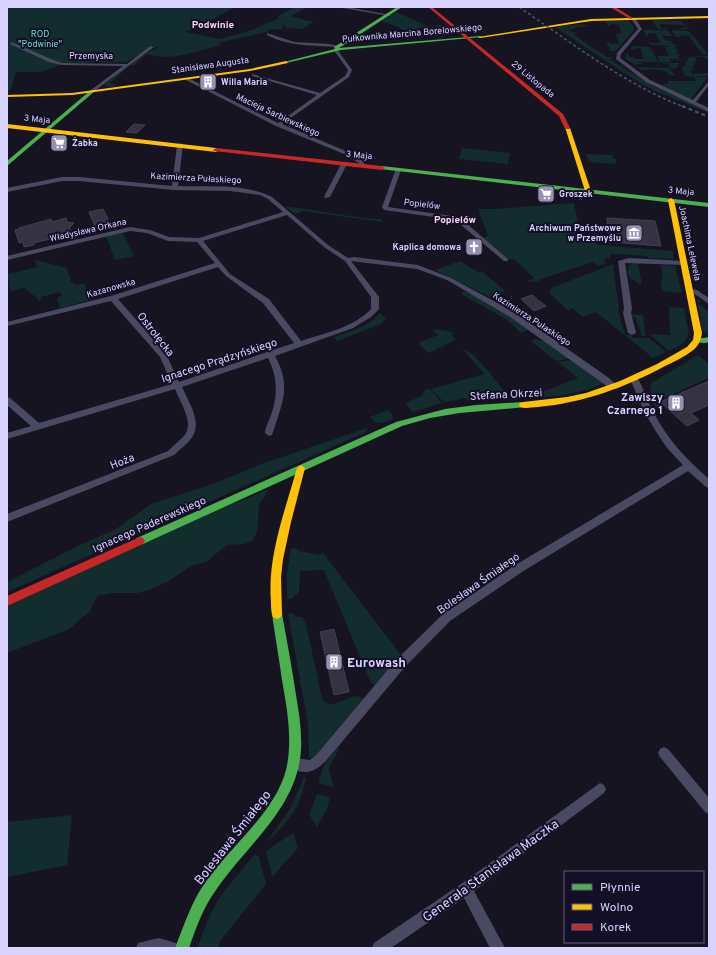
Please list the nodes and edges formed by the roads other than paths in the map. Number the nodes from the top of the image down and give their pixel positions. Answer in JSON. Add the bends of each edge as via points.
{"nodes":[{"id":1,"x":339,"y":7,"type":"edge"},
{"id":2,"x":400,"y":7,"type":"edge"},
{"id":3,"x":430,"y":7,"type":"edge"},
{"id":4,"x":612,"y":7,"type":"edge"},
{"id":5,"x":389,"y":15,"type":"junction"},
{"id":6,"x":620,"y":16,"type":"junction"},
{"id":7,"x":708,"y":17,"type":"edge"},
{"id":8,"x":631,"y":18,"type":"junction"},
{"id":9,"x":269,"y":34,"type":"dead end"},
{"id":10,"x":469,"y":39,"type":"junction"},
{"id":11,"x":12,"y":43,"type":"dead end"},
{"id":12,"x":152,"y":47,"type":"dead end"},
{"id":13,"x":342,"y":47,"type":"junction"},
{"id":14,"x":127,"y":64,"type":"junction"},
{"id":15,"x":254,"y":76,"type":"dead end"},
{"id":16,"x":186,"y":79,"type":"junction"},
{"id":17,"x":709,"y":82,"type":"edge"},
{"id":18,"x":94,"y":91,"type":"junction"},
{"id":19,"x":321,"y":95,"type":"junction"},
{"id":20,"x":7,"y":96,"type":"edge"},
{"id":21,"x":694,"y":102,"type":"junction"},
{"id":22,"x":709,"y":110,"type":"edge"},
{"id":23,"x":278,"y":124,"type":"junction"},
{"id":24,"x":7,"y":126,"type":"edge"},
{"id":25,"x":47,"y":130,"type":"junction"},
{"id":26,"x":180,"y":145,"type":"junction"},
{"id":27,"x":7,"y":164,"type":"edge"},
{"id":28,"x":344,"y":164,"type":"junction"},
{"id":29,"x":360,"y":165,"type":"junction"},
{"id":30,"x":398,"y":170,"type":"junction"},
{"id":31,"x":174,"y":188,"type":"junction"},
{"id":32,"x":7,"y":190,"type":"edge"},
{"id":33,"x":588,"y":191,"type":"junction"},
{"id":34,"x":327,"y":197,"type":"dead end"},
{"id":35,"x":671,"y":200,"type":"junction"},
{"id":36,"x":709,"y":205,"type":"edge"},
{"id":37,"x":288,"y":213,"type":"junction"},
{"id":38,"x":199,"y":240,"type":"junction"},
{"id":39,"x":7,"y":258,"type":"edge"},
{"id":40,"x":347,"y":260,"type":"junction"},
{"id":41,"x":506,"y":260,"type":"dead end"},
{"id":42,"x":684,"y":263,"type":"junction"},
{"id":43,"x":219,"y":264,"type":"junction"},
{"id":44,"x":690,"y":291,"type":"junction"},
{"id":45,"x":113,"y":298,"type":"junction"},
{"id":46,"x":709,"y":302,"type":"edge"},
{"id":47,"x":7,"y":324,"type":"edge"},
{"id":48,"x":632,"y":333,"type":"dead end"},
{"id":49,"x":697,"y":340,"type":"junction"},
{"id":50,"x":709,"y":340,"type":"edge"},
{"id":51,"x":299,"y":344,"type":"junction"},
{"id":52,"x":271,"y":356,"type":"junction"},
{"id":53,"x":634,"y":379,"type":"junction"},
{"id":54,"x":178,"y":386,"type":"junction"},
{"id":55,"x":614,"y":387,"type":"junction"},
{"id":56,"x":7,"y":400,"type":"edge"},
{"id":57,"x":38,"y":427,"type":"junction"},
{"id":58,"x":270,"y":433,"type":"dead end"},
{"id":59,"x":7,"y":436,"type":"edge"},
{"id":60,"x":689,"y":466,"type":"junction"},
{"id":61,"x":301,"y":468,"type":"junction"},
{"id":62,"x":709,"y":484,"type":"edge"},
{"id":63,"x":7,"y":518,"type":"edge"},
{"id":64,"x":7,"y":601,"type":"edge"},
{"id":65,"x":664,"y":753,"type":"dead end"},
{"id":66,"x":294,"y":764,"type":"junction"},
{"id":67,"x":600,"y":789,"type":"dead end"},
{"id":68,"x":709,"y":808,"type":"edge"},
{"id":69,"x":466,"y":889,"type":"junction"},
{"id":70,"x":143,"y":948,"type":"edge"},
{"id":71,"x":171,"y":948,"type":"edge"},
{"id":72,"x":182,"y":948,"type":"edge"},
{"id":73,"x":379,"y":948,"type":"edge"},
{"id":74,"x":498,"y":948,"type":"edge"}],
"edges":[{"from":1,"to":5,"type":"street"},
{"from":2,"to":5,"type":"street","name":"Stanisława Augusta"},
{"from":3,"to":10,"type":"street","name":"29 Listopada"},
{"from":4,"to":6,"type":"street"},
{"from":5,"to":13,"type":"street","name":"Stanisława Augusta"},
{"from":6,"to":8,"type":"street","name":"Pułkownika Marcina Borelowskiego"},
{"from":6,"to":10,"type":"street","name":"Pułkownika Marcina Borelowskiego"},
{"from":7,"to":8,"type":"street","name":"Pułkownika Marcina Borelowskiego"},
{"from":8,"to":21,"type":"street","via":[[640,30],[618,55],[620,60],[648,81]]},
{"from":9,"to":13,"type":"street","via":[[281,41]]},
{"from":10,"to":13,"type":"street","name":"Pułkownika Marcina Borelowskiego"},
{"from":10,"to":33,"type":"street","name":"29 Listopada","via":[[561,115]]},
{"from":11,"to":14,"type":"street","name":"Przemyska","via":[[62,64]]},
{"from":12,"to":14,"type":"street"},
{"from":13,"to":16,"type":"street","name":"Stanisława Augusta","via":[[255,69]]},
{"from":13,"to":19,"type":"street","via":[[350,74]]},
{"from":14,"to":18,"type":"street"},
{"from":15,"to":19,"type":"street"},
{"from":16,"to":18,"type":"street","name":"Stanisława Augusta"},
{"from":16,"to":23,"type":"street","name":"Macieja Sarbiewskiego"},
{"from":17,"to":21,"type":"street"},
{"from":18,"to":20,"type":"street","name":"Stanisława Augusta","via":[[53,96]]},
{"from":18,"to":25,"type":"street"},
{"from":19,"to":23,"type":"street"},
{"from":21,"to":22,"type":"street"},
{"from":23,"to":29,"type":"street","name":"Macieja Sarbiewskiego","via":[[346,154],[362,163]]},
{"from":24,"to":25,"type":"street","name":"3 Maja"},
{"from":25,"to":26,"type":"street","name":"3 Maja"},
{"from":25,"to":27,"type":"street"},
{"from":26,"to":28,"type":"street","name":"3 Maja"},
{"from":26,"to":31,"type":"street"},
{"from":28,"to":29,"type":"street","name":"3 Maja"},
{"from":28,"to":34,"type":"street"},
{"from":29,"to":30,"type":"street","name":"3 Maja"},
{"from":30,"to":33,"type":"street","name":"3 Maja"},
{"from":30,"to":41,"type":"street","name":"Popielów","via":[[386,209],[457,218]]},
{"from":31,"to":32,"type":"street","name":"Kazimierza Pułaskiego","via":[[62,179]]},
{"from":31,"to":37,"type":"street","name":"Kazimierza Pułaskiego","via":[[230,188],[255,192],[266,196]]},
{"from":33,"to":35,"type":"street","name":"3 Maja"},
{"from":35,"to":36,"type":"street","name":"3 Maja"},
{"from":35,"to":42,"type":"street","name":"Joachima Lelewela"},
{"from":37,"to":38,"type":"street","name":"Władysława Orkana"},
{"from":37,"to":40,"type":"street","name":"Kazimierza Pułaskiego","via":[[326,246]]},
{"from":38,"to":39,"type":"street","name":"Władysława Orkana","via":[[168,239],[148,231],[130,229]]},
{"from":38,"to":43,"type":"street"},
{"from":40,"to":51,"type":"street","name":"Ignacego Prądzyńskiego","via":[[375,297],[375,309],[360,322]]},
{"from":40,"to":55,"type":"street","name":"Kazimierza Pułaskiego","via":[[354,258],[418,267],[449,279],[513,315]]},
{"from":42,"to":44,"type":"street","name":"Joachima Lelewela"},
{"from":42,"to":48,"type":"street","via":[[621,261]]},
{"from":43,"to":45,"type":"street","name":"Kazanowska"},
{"from":43,"to":51,"type":"street","via":[[228,275],[266,301]]},
{"from":44,"to":46,"type":"street","name":"Joachima Lelewela","via":[[695,291]]},
{"from":44,"to":49,"type":"street","name":"Joachima Lelewela"},
{"from":45,"to":47,"type":"street","name":"Kazanowska"},
{"from":45,"to":54,"type":"street","name":"Ostrołęcka","via":[[163,356]]},
{"from":49,"to":50,"type":"street"},
{"from":49,"to":53,"type":"street","name":"Stefana Okrzei","via":[[683,353]]},
{"from":51,"to":52,"type":"street","name":"Ignacego Prądzyńskiego"},
{"from":52,"to":54,"type":"street","name":"Ignacego Prądzyńskiego"},
{"from":52,"to":58,"type":"street","via":[[276,365],[280,389]]},
{"from":53,"to":55,"type":"street","name":"Stefana Okrzei"},
{"from":53,"to":60,"type":"street","via":[[651,418]]},
{"from":54,"to":57,"type":"street","name":"Ignacego Prądzyńskiego"},
{"from":54,"to":63,"type":"street","name":"Hoża","via":[[192,418],[192,426],[188,437],[171,453]]},
{"from":55,"to":61,"type":"street","name":"Stefana Okrzei","via":[[593,396],[555,403],[465,408],[415,418]]},
{"from":56,"to":57,"type":"street"},
{"from":57,"to":59,"type":"street","name":"Ignacego Prądzyńskiego"},
{"from":60,"to":62,"type":"street"},
{"from":60,"to":66,"type":"street","name":"Bolesława Śmiałego","via":[[521,567],[446,618],[400,664],[321,758],[312,766]]},
{"from":61,"to":64,"type":"street","name":"Ignacego Paderewskiego"},
{"from":61,"to":66,"type":"street","name":"Bolesława Śmiałego","via":[[277,562],[275,585],[276,608],[295,725],[297,744]]},
{"from":65,"to":68,"type":"street"},
{"from":66,"to":72,"type":"street","name":"Bolesława Śmiałego","via":[[288,785],[278,803],[208,889]]},
{"from":67,"to":69,"type":"street","name":"Generała Stanisława Maczka"},
{"from":69,"to":73,"type":"street","name":"Generała Stanisława Maczka"},
{"from":69,"to":74,"type":"street"},
{"from":70,"to":71,"type":"street","via":[[159,945]]}]}
